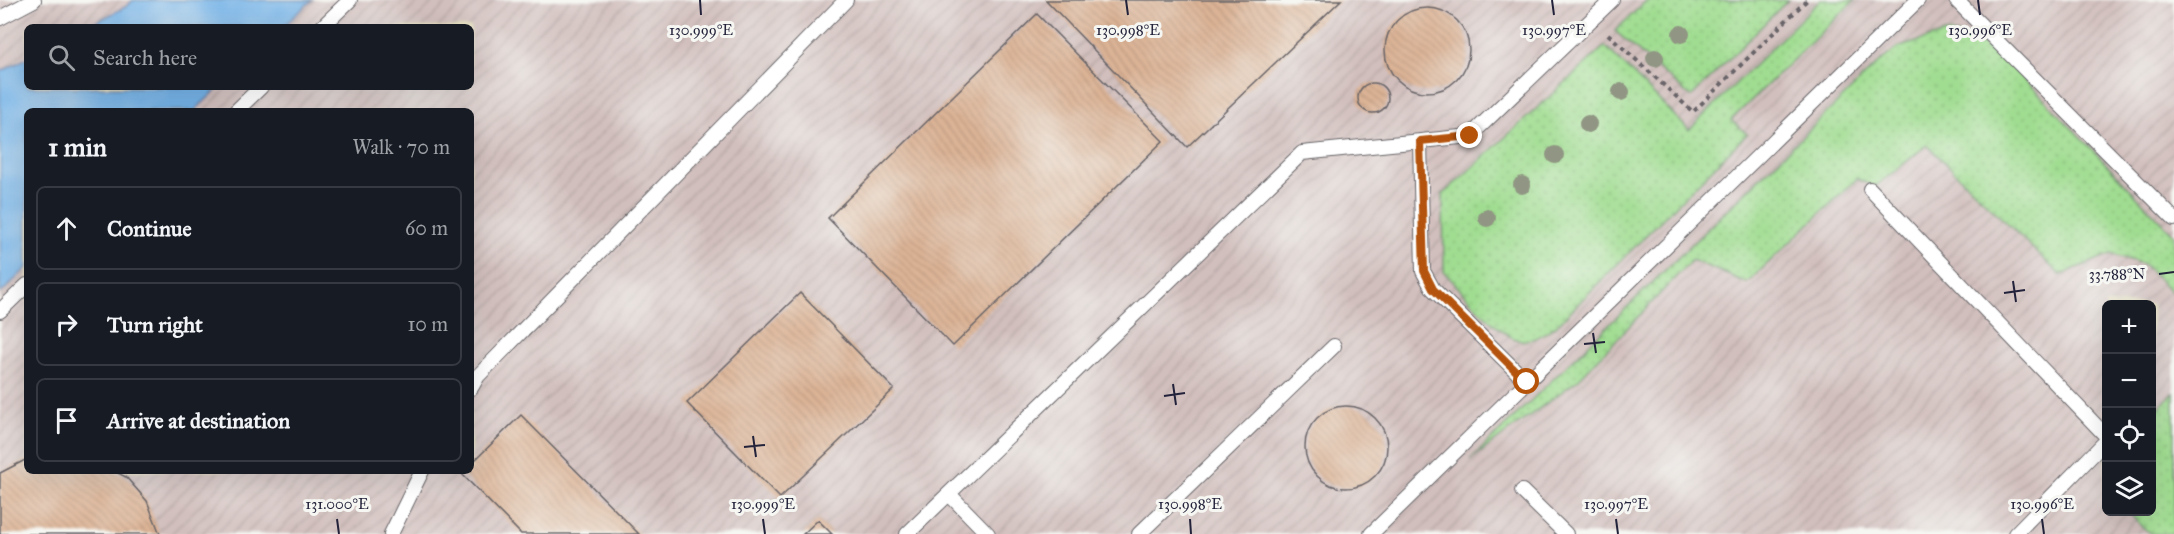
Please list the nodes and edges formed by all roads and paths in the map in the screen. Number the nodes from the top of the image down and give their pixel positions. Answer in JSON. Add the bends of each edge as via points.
{"nodes":[{"id":1,"x":34,"y":0,"type":"edge"},
{"id":2,"x":350,"y":0,"type":"edge"},
{"id":3,"x":846,"y":0,"type":"edge"},
{"id":4,"x":1612,"y":0,"type":"edge"},
{"id":5,"x":1807,"y":0,"type":"edge"},
{"id":6,"x":1918,"y":0,"type":"edge"},
{"id":7,"x":1956,"y":0,"type":"edge"},
{"id":8,"x":0,"y":18,"type":"edge"},
{"id":9,"x":1592,"y":20,"type":"junction"},
{"id":10,"x":325,"y":24,"type":"edge"},
{"id":11,"x":258,"y":90,"type":"edge"},
{"id":12,"x":239,"y":108,"type":"edge"},
{"id":13,"x":1420,"y":141,"type":"junction"},
{"id":14,"x":1870,"y":189,"type":"dead end"},
{"id":15,"x":2174,"y":219,"type":"edge"},
{"id":16,"x":24,"y":288,"type":"edge"},
{"id":17,"x":0,"y":311,"type":"edge"},
{"id":18,"x":1334,"y":346,"type":"dead end"},
{"id":19,"x":1527,"y":382,"type":"junction"},
{"id":20,"x":474,"y":383,"type":"edge"},
{"id":21,"x":2102,"y":432,"type":"edge"},
{"id":22,"x":2102,"y":445,"type":"edge"},
{"id":23,"x":421,"y":474,"type":"edge"},
{"id":24,"x":1522,"y":491,"type":"dead end"},
{"id":25,"x":949,"y":494,"type":"junction"},
{"id":26,"x":391,"y":534,"type":"edge"},
{"id":27,"x":907,"y":534,"type":"edge"},
{"id":28,"x":988,"y":534,"type":"edge"},
{"id":29,"x":1139,"y":534,"type":"edge"},
{"id":30,"x":1371,"y":534,"type":"edge"},
{"id":31,"x":1566,"y":534,"type":"edge"},
{"id":32,"x":2015,"y":534,"type":"edge"}],
"edges":[{"from":1,"to":8,"type":"lane"},
{"from":2,"to":10,"type":"lane"},
{"from":3,"to":20,"type":"lane"},
{"from":4,"to":9,"type":"lane"},
{"from":5,"to":9,"type":"path","via":[[1693,112]]},
{"from":6,"to":19,"type":"lane"},
{"from":7,"to":15,"type":"lane"},
{"from":9,"to":13,"type":"lane","via":[[1470,136]]},
{"from":11,"to":12,"type":"lane"},
{"from":13,"to":19,"type":"lane","via":[[1424,271],[1433,289]]},
{"from":13,"to":25,"type":"lane","via":[[1302,153]]},
{"from":14,"to":21,"type":"lane"},
{"from":16,"to":17,"type":"lane"},
{"from":18,"to":29,"type":"lane"},
{"from":19,"to":30,"type":"lane"},
{"from":22,"to":32,"type":"lane"},
{"from":23,"to":26,"type":"lane"},
{"from":24,"to":31,"type":"lane"},
{"from":25,"to":27,"type":"lane"},
{"from":25,"to":28,"type":"lane"}]}
